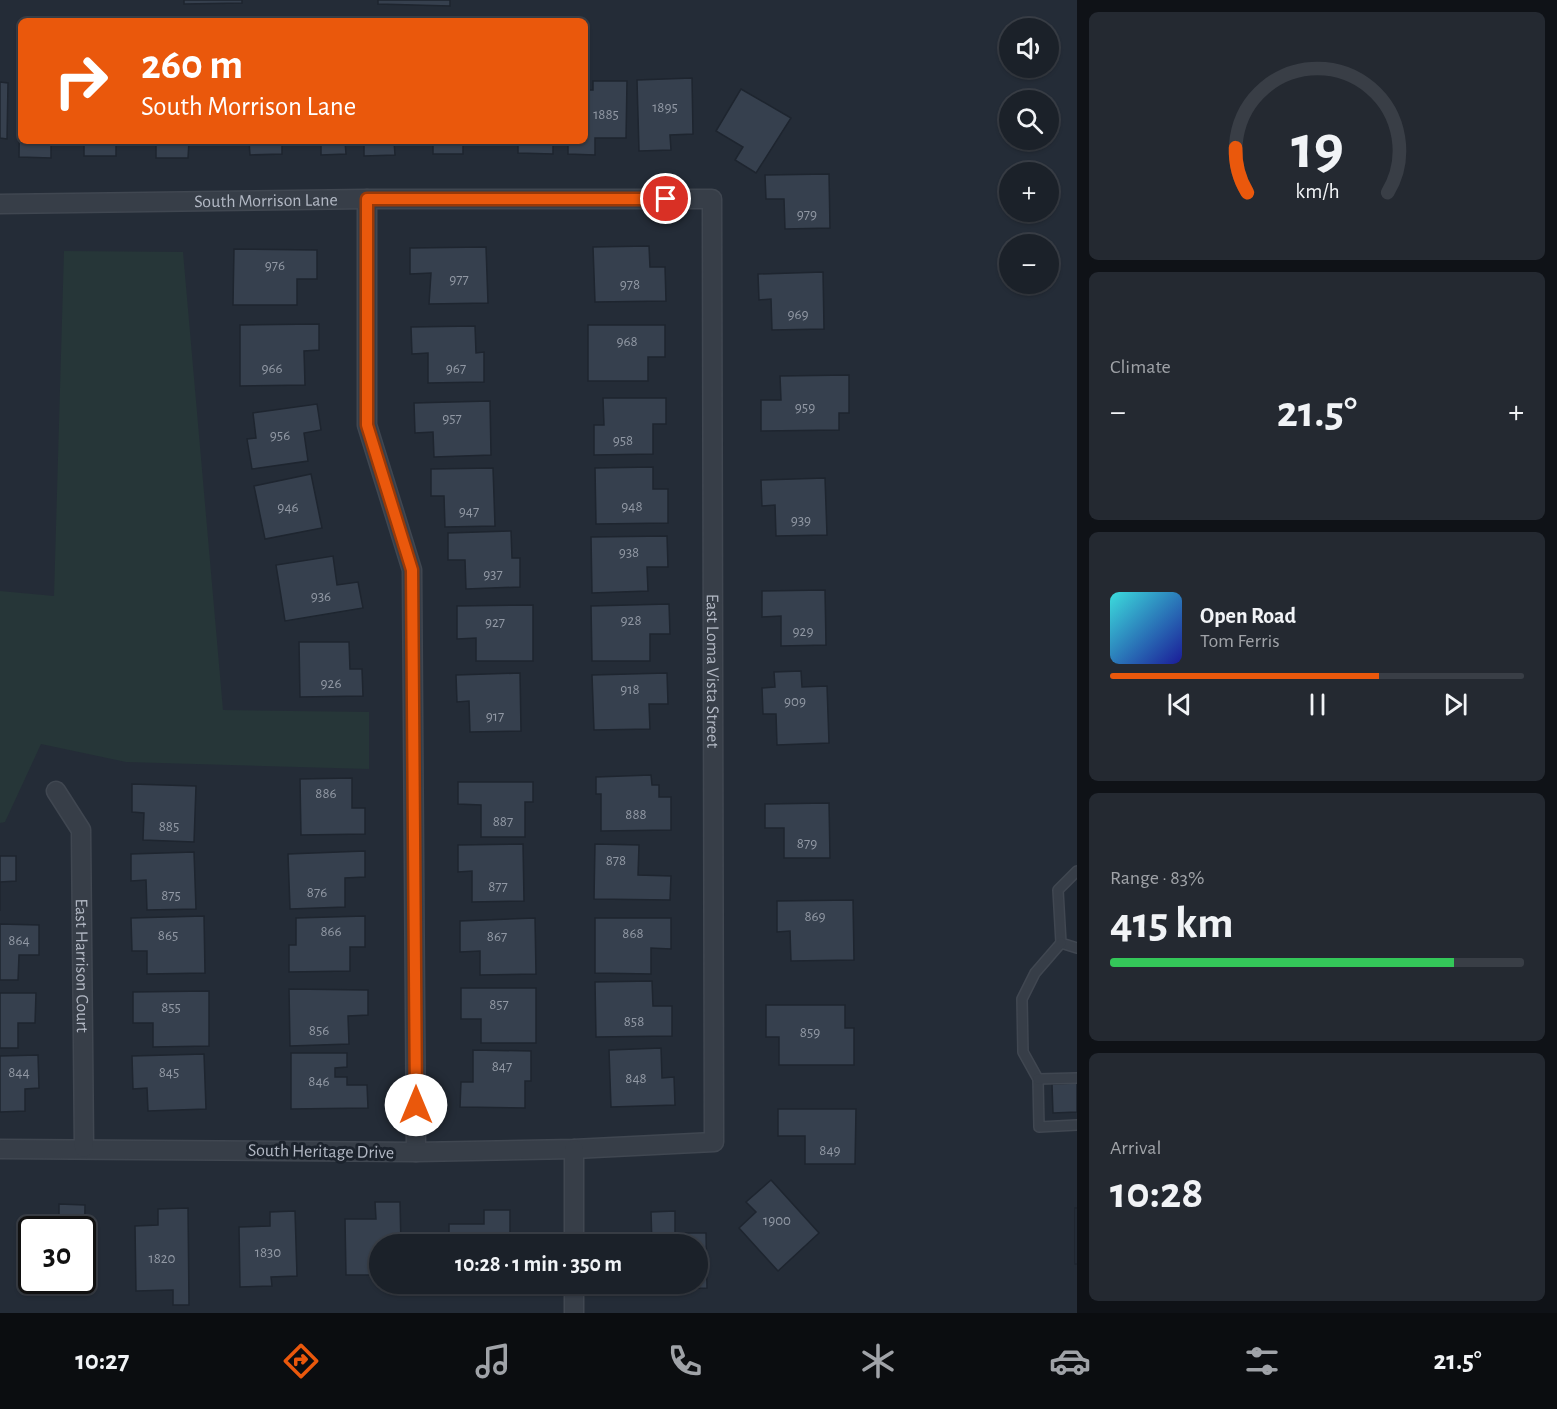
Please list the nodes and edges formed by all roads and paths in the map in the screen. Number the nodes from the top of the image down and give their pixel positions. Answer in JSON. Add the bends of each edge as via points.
{"nodes":[{"id":1,"x":367,"y":199,"type":"junction"},
{"id":2,"x":712,"y":199,"type":"joint"},
{"id":3,"x":0,"y":204,"type":"edge"},
{"id":4,"x":56,"y":791,"type":"dead end"},
{"id":5,"x":1077,"y":871,"type":"edge"},
{"id":6,"x":1061,"y":943,"type":"junction"},
{"id":7,"x":1077,"y":948,"type":"edge"},
{"id":8,"x":1077,"y":1078,"type":"edge"},
{"id":9,"x":1038,"y":1079,"type":"junction"},
{"id":10,"x":1077,"y":1125,"type":"edge"},
{"id":11,"x":714,"y":1142,"type":"joint"},
{"id":12,"x":0,"y":1149,"type":"edge"},
{"id":13,"x":84,"y":1149,"type":"junction"},
{"id":14,"x":574,"y":1149,"type":"junction"},
{"id":15,"x":416,"y":1152,"type":"junction"},
{"id":16,"x":574,"y":1234,"type":"edge"},
{"id":17,"x":574,"y":1294,"type":"edge"},
{"id":18,"x":574,"y":1313,"type":"edge"}],
"edges":[{"from":1,"to":2,"type":"street","name":"South Morrison Lane"},
{"from":1,"to":3,"type":"street","name":"South Morrison Lane"},
{"from":1,"to":15,"type":"street","via":[[367,425],[412,570]]},
{"from":2,"to":11,"type":"street","name":"East Loma Vista Street"},
{"from":4,"to":13,"type":"street","name":"East Harrison Court","via":[[81,830]]},
{"from":5,"to":6,"type":"lane","via":[[1058,890]]},
{"from":6,"to":7,"type":"lane"},
{"from":6,"to":9,"type":"lane","via":[[1035,973],[1022,999],[1023,1052]]},
{"from":8,"to":9,"type":"lane"},
{"from":9,"to":10,"type":"lane","via":[[1039,1126]]},
{"from":11,"to":14,"type":"street","name":"South Heritage Drive"},
{"from":12,"to":13,"type":"street","name":"South Heritage Drive"},
{"from":13,"to":15,"type":"street","name":"South Heritage Drive"},
{"from":14,"to":15,"type":"street","name":"South Heritage Drive"},
{"from":14,"to":16,"type":"street"},
{"from":17,"to":18,"type":"street"}]}
